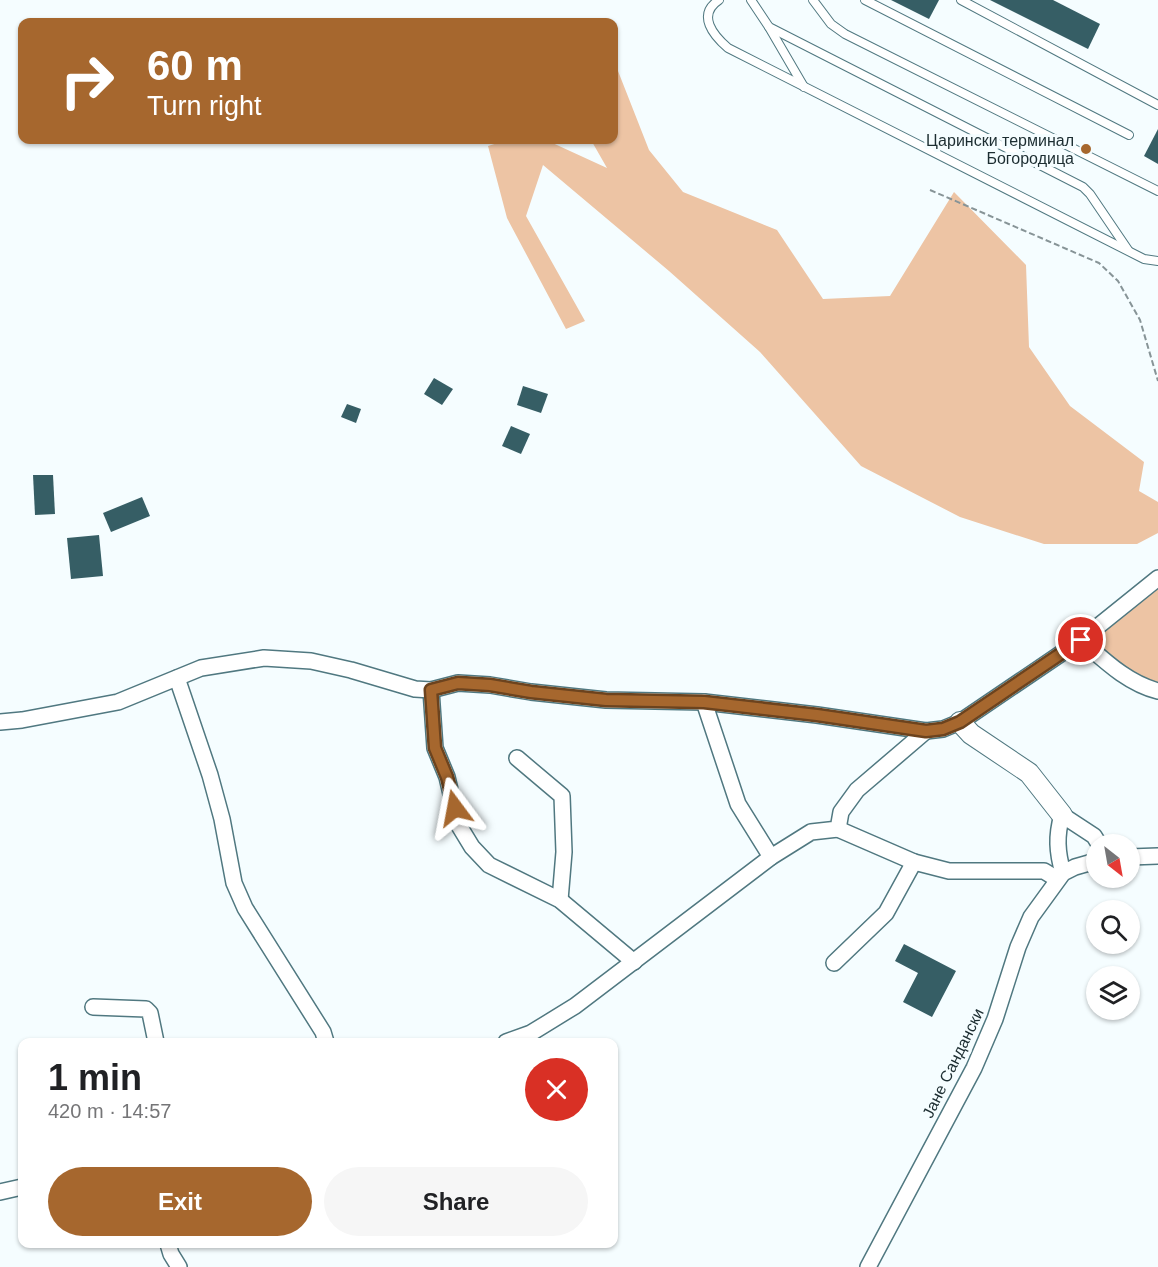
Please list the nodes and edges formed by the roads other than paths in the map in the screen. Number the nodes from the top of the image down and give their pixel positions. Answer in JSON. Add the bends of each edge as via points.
{"nodes":[{"id":1,"x":719,"y":0,"type":"edge"},
{"id":2,"x":751,"y":0,"type":"edge"},
{"id":3,"x":813,"y":0,"type":"edge"},
{"id":4,"x":865,"y":0,"type":"edge"},
{"id":5,"x":961,"y":0,"type":"edge"},
{"id":6,"x":769,"y":27,"type":"junction"},
{"id":7,"x":805,"y":88,"type":"junction"},
{"id":8,"x":1158,"y":105,"type":"edge"},
{"id":9,"x":1130,"y":135,"type":"dead end"},
{"id":10,"x":1158,"y":191,"type":"edge"},
{"id":11,"x":1128,"y":251,"type":"junction"},
{"id":12,"x":1158,"y":261,"type":"edge"},
{"id":13,"x":1158,"y":578,"type":"edge"},
{"id":14,"x":1081,"y":640,"type":"junction"},
{"id":15,"x":177,"y":678,"type":"junction"},
{"id":16,"x":431,"y":690,"type":"junction"},
{"id":17,"x":1158,"y":691,"type":"edge"},
{"id":18,"x":704,"y":702,"type":"junction"},
{"id":19,"x":0,"y":722,"type":"edge"},
{"id":20,"x":960,"y":722,"type":"junction"},
{"id":21,"x":926,"y":731,"type":"junction"},
{"id":22,"x":517,"y":758,"type":"dead end"},
{"id":23,"x":1062,"y":815,"type":"junction"},
{"id":24,"x":838,"y":829,"type":"junction"},
{"id":25,"x":1091,"y":834,"type":"edge"},
{"id":26,"x":1158,"y":856,"type":"edge"},
{"id":27,"x":771,"y":857,"type":"junction"},
{"id":28,"x":1140,"y":857,"type":"edge"},
{"id":29,"x":914,"y":862,"type":"junction"},
{"id":30,"x":1086,"y":864,"type":"edge"},
{"id":31,"x":1060,"y":876,"type":"junction"},
{"id":32,"x":560,"y":900,"type":"junction"},
{"id":33,"x":634,"y":962,"type":"junction"},
{"id":34,"x":834,"y":963,"type":"dead end"},
{"id":35,"x":93,"y":1007,"type":"dead end"},
{"id":36,"x":155,"y":1038,"type":"edge"},
{"id":37,"x":325,"y":1038,"type":"edge"},
{"id":38,"x":517,"y":1038,"type":"edge"},
{"id":39,"x":18,"y":1188,"type":"edge"},
{"id":40,"x":0,"y":1192,"type":"edge"},
{"id":41,"x":169,"y":1248,"type":"edge"},
{"id":42,"x":179,"y":1267,"type":"edge"},
{"id":43,"x":868,"y":1267,"type":"edge"}],
"edges":[{"from":1,"to":7,"type":"lane","via":[[710,9],[708,24],[714,36],[728,48]]},
{"from":2,"to":6,"type":"lane"},
{"from":3,"to":10,"type":"lane","via":[[831,24],[845,34]]},
{"from":4,"to":9,"type":"lane"},
{"from":5,"to":8,"type":"lane"},
{"from":6,"to":7,"type":"lane"},
{"from":6,"to":11,"type":"lane","via":[[1083,187]]},
{"from":7,"to":11,"type":"lane"},
{"from":11,"to":12,"type":"lane"},
{"from":13,"to":14,"type":"street"},
{"from":14,"to":17,"type":"street","via":[[1116,670]]},
{"from":14,"to":20,"type":"street"},
{"from":15,"to":16,"type":"street","via":[[201,668],[264,658],[312,661]]},
{"from":15,"to":19,"type":"street","via":[[118,702]]},
{"from":15,"to":37,"type":"street","via":[[210,775],[234,883],[245,908]]},
{"from":16,"to":18,"type":"street","via":[[458,683],[606,700]]},
{"from":16,"to":32,"type":"street","via":[[435,748],[447,777],[458,824],[472,847],[489,865]]},
{"from":18,"to":21,"type":"street"},
{"from":18,"to":27,"type":"street","via":[[738,804]]},
{"from":20,"to":21,"type":"street"},
{"from":20,"to":23,"type":"street","via":[[971,734],[1029,773]]},
{"from":21,"to":24,"type":"street","via":[[857,789],[841,812]]},
{"from":22,"to":32,"type":"street","via":[[562,796],[564,852]]},
{"from":23,"to":25,"type":"street"},
{"from":23,"to":31,"type":"street","via":[[1057,834]]},
{"from":24,"to":27,"type":"street","via":[[811,832]]},
{"from":24,"to":29,"type":"street"},
{"from":26,"to":28,"type":"street"},
{"from":27,"to":33,"type":"street"},
{"from":29,"to":31,"type":"street","via":[[949,871],[1044,871]]},
{"from":29,"to":34,"type":"street","via":[[886,913]]},
{"from":30,"to":31,"type":"street"},
{"from":31,"to":43,"type":"street","name":"Јане Сандански","via":[[1031,917],[974,1068]]},
{"from":32,"to":33,"type":"street"},
{"from":33,"to":38,"type":"street","via":[[540,1028]]},
{"from":35,"to":36,"type":"street","via":[[146,1008]]},
{"from":39,"to":40,"type":"street"},
{"from":41,"to":42,"type":"street"}]}
